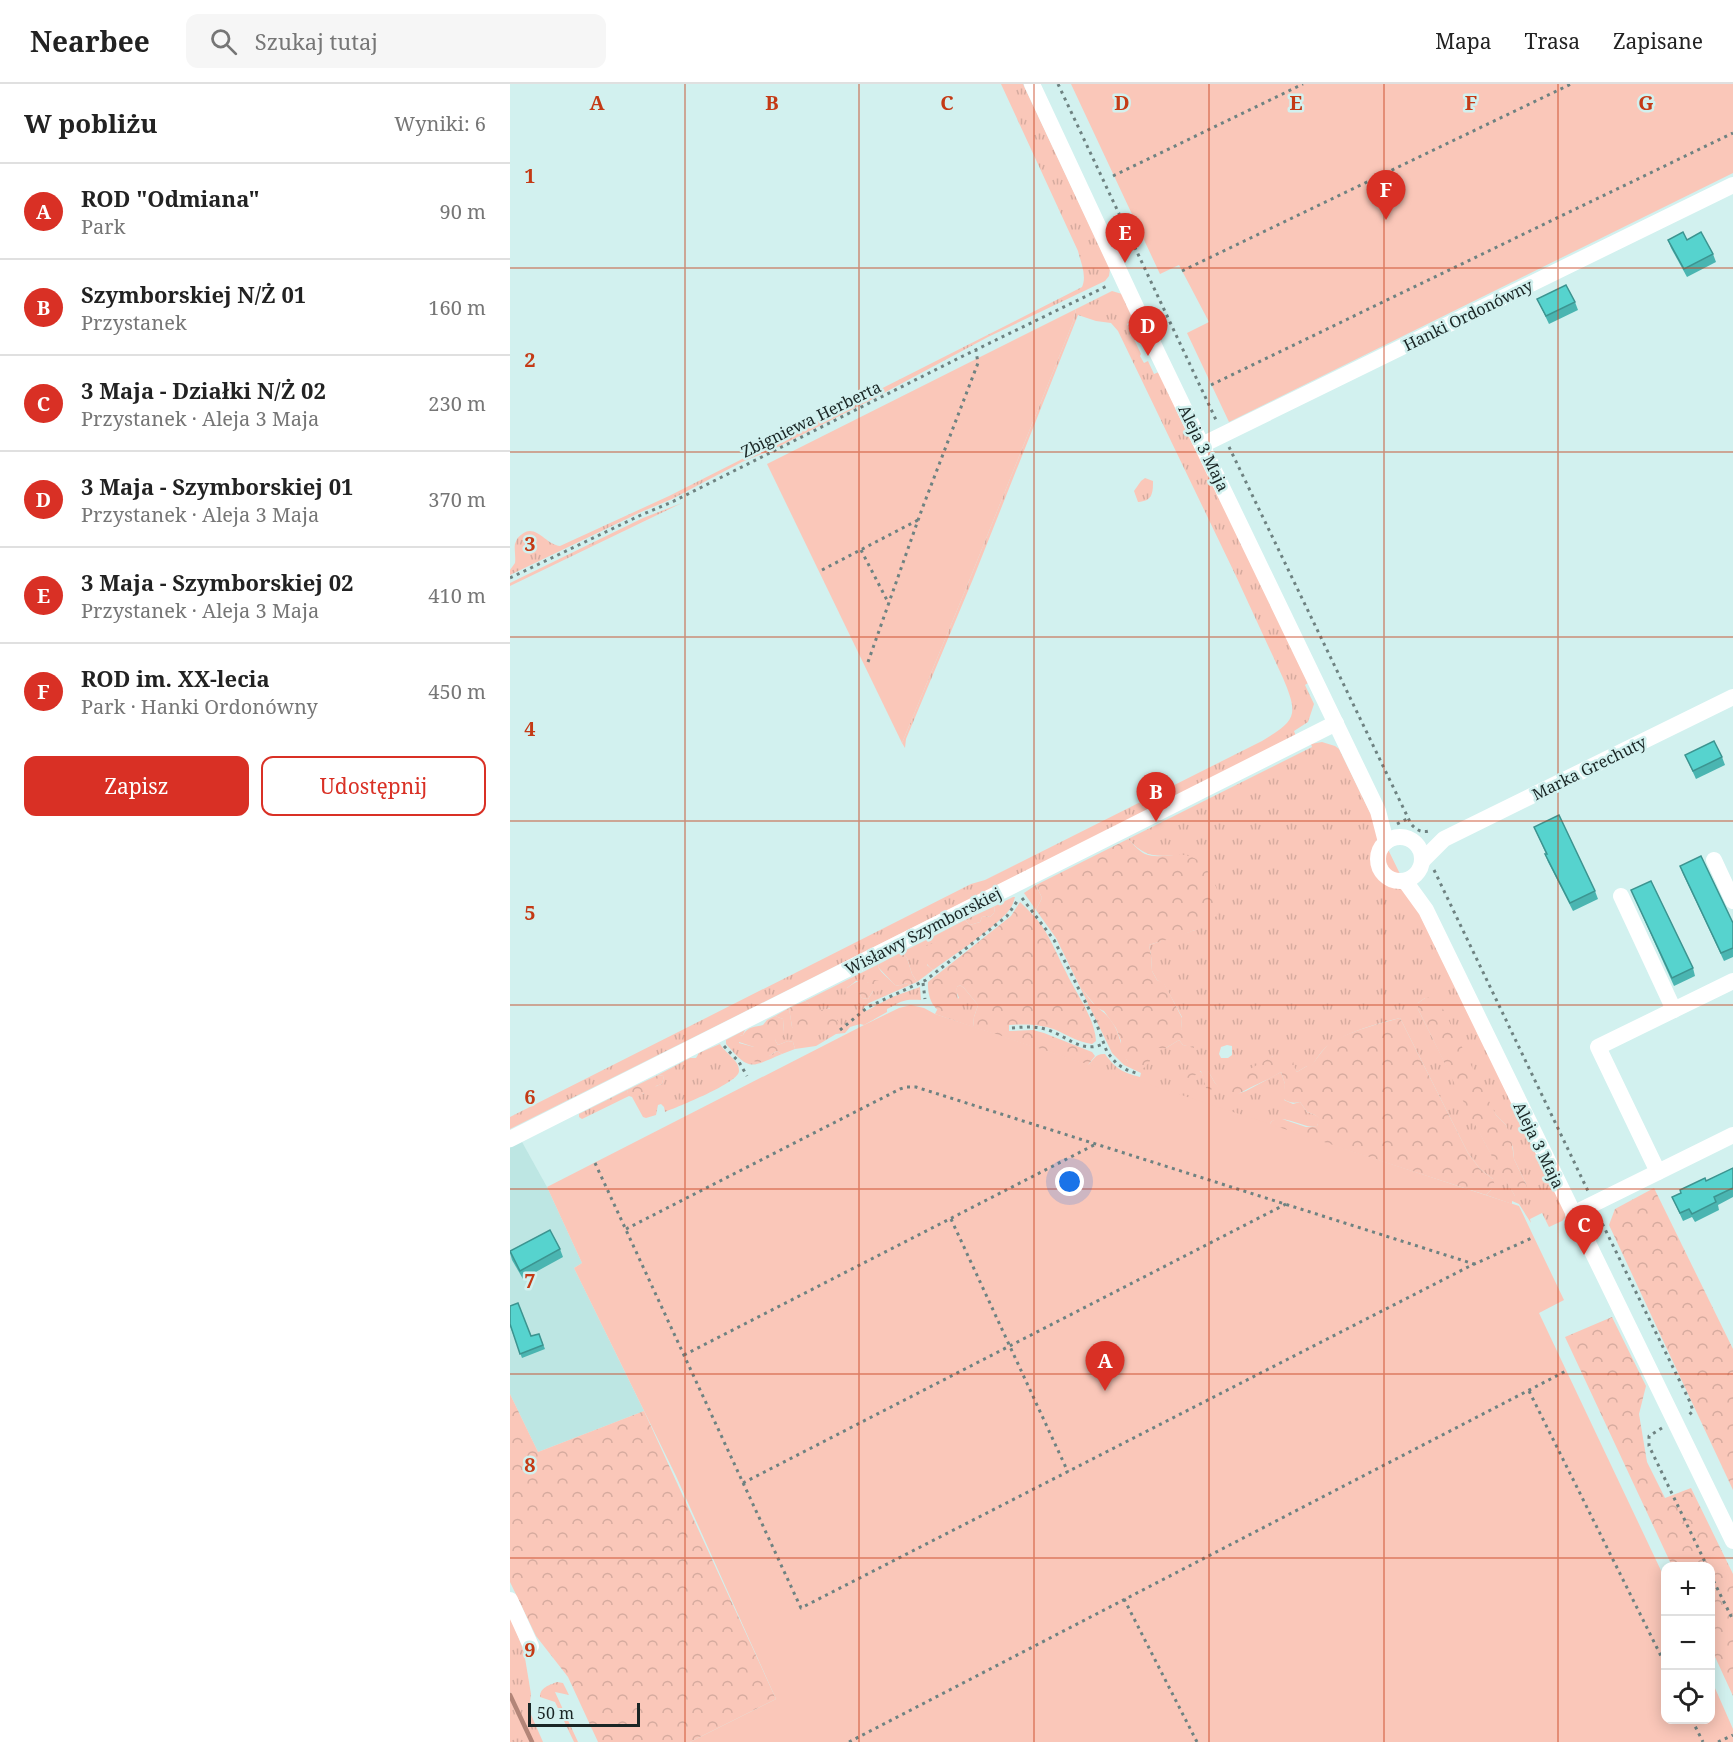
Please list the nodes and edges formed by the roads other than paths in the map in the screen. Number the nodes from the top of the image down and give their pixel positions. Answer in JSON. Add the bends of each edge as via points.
{"nodes":[{"id":1,"x":1032,"y":84,"type":"edge"},
{"id":2,"x":1733,"y":185,"type":"edge"},
{"id":3,"x":1202,"y":445,"type":"junction"},
{"id":4,"x":1733,"y":698,"type":"edge"},
{"id":5,"x":1336,"y":723,"type":"junction"},
{"id":6,"x":1404,"y":835,"type":"junction"},
{"id":7,"x":1444,"y":839,"type":"junction"},
{"id":8,"x":1714,"y":860,"type":"dead end"},
{"id":9,"x":1420,"y":870,"type":"junction"},
{"id":10,"x":1621,"y":896,"type":"dead end"},
{"id":11,"x":1733,"y":901,"type":"edge"},
{"id":12,"x":1733,"y":981,"type":"edge"},
{"id":13,"x":1674,"y":1010,"type":"junction"},
{"id":14,"x":1733,"y":1135,"type":"edge"},
{"id":15,"x":510,"y":1139,"type":"edge"},
{"id":16,"x":1658,"y":1172,"type":"junction"},
{"id":17,"x":1573,"y":1214,"type":"junction"},
{"id":18,"x":1733,"y":1541,"type":"edge"},
{"id":19,"x":510,"y":1600,"type":"edge"},
{"id":20,"x":531,"y":1646,"type":"dead end"}],
"edges":[{"from":1,"to":3,"type":"street","name":"Aleja 3 Maja"},
{"from":2,"to":3,"type":"street","name":"Hanki Ordonówny"},
{"from":3,"to":5,"type":"street","name":"Aleja 3 Maja"},
{"from":4,"to":7,"type":"street","name":"Marka Grechuty"},
{"from":5,"to":6,"type":"street","name":"Aleja 3 Maja","via":[[1378,811]]},
{"from":5,"to":15,"type":"street","name":"Wisławy Szymborskiej"},
{"from":6,"to":7,"type":"street","name":"Marka Grechuty"},
{"from":6,"to":9,"type":"street","via":[[1419,846]]},
{"from":6,"to":9,"type":"street","via":[[1381,848],[1380,869],[1398,881]]},
{"from":7,"to":9,"type":"street","name":"Marka Grechuty"},
{"from":8,"to":11,"type":"street"},
{"from":9,"to":17,"type":"street","name":"Aleja 3 Maja","via":[[1426,910]]},
{"from":10,"to":13,"type":"street"},
{"from":12,"to":13,"type":"street"},
{"from":13,"to":16,"type":"street","via":[[1598,1047]]},
{"from":14,"to":16,"type":"street"},
{"from":16,"to":17,"type":"street"},
{"from":17,"to":18,"type":"street","name":"Aleja 3 Maja"},
{"from":19,"to":20,"type":"street"}]}
